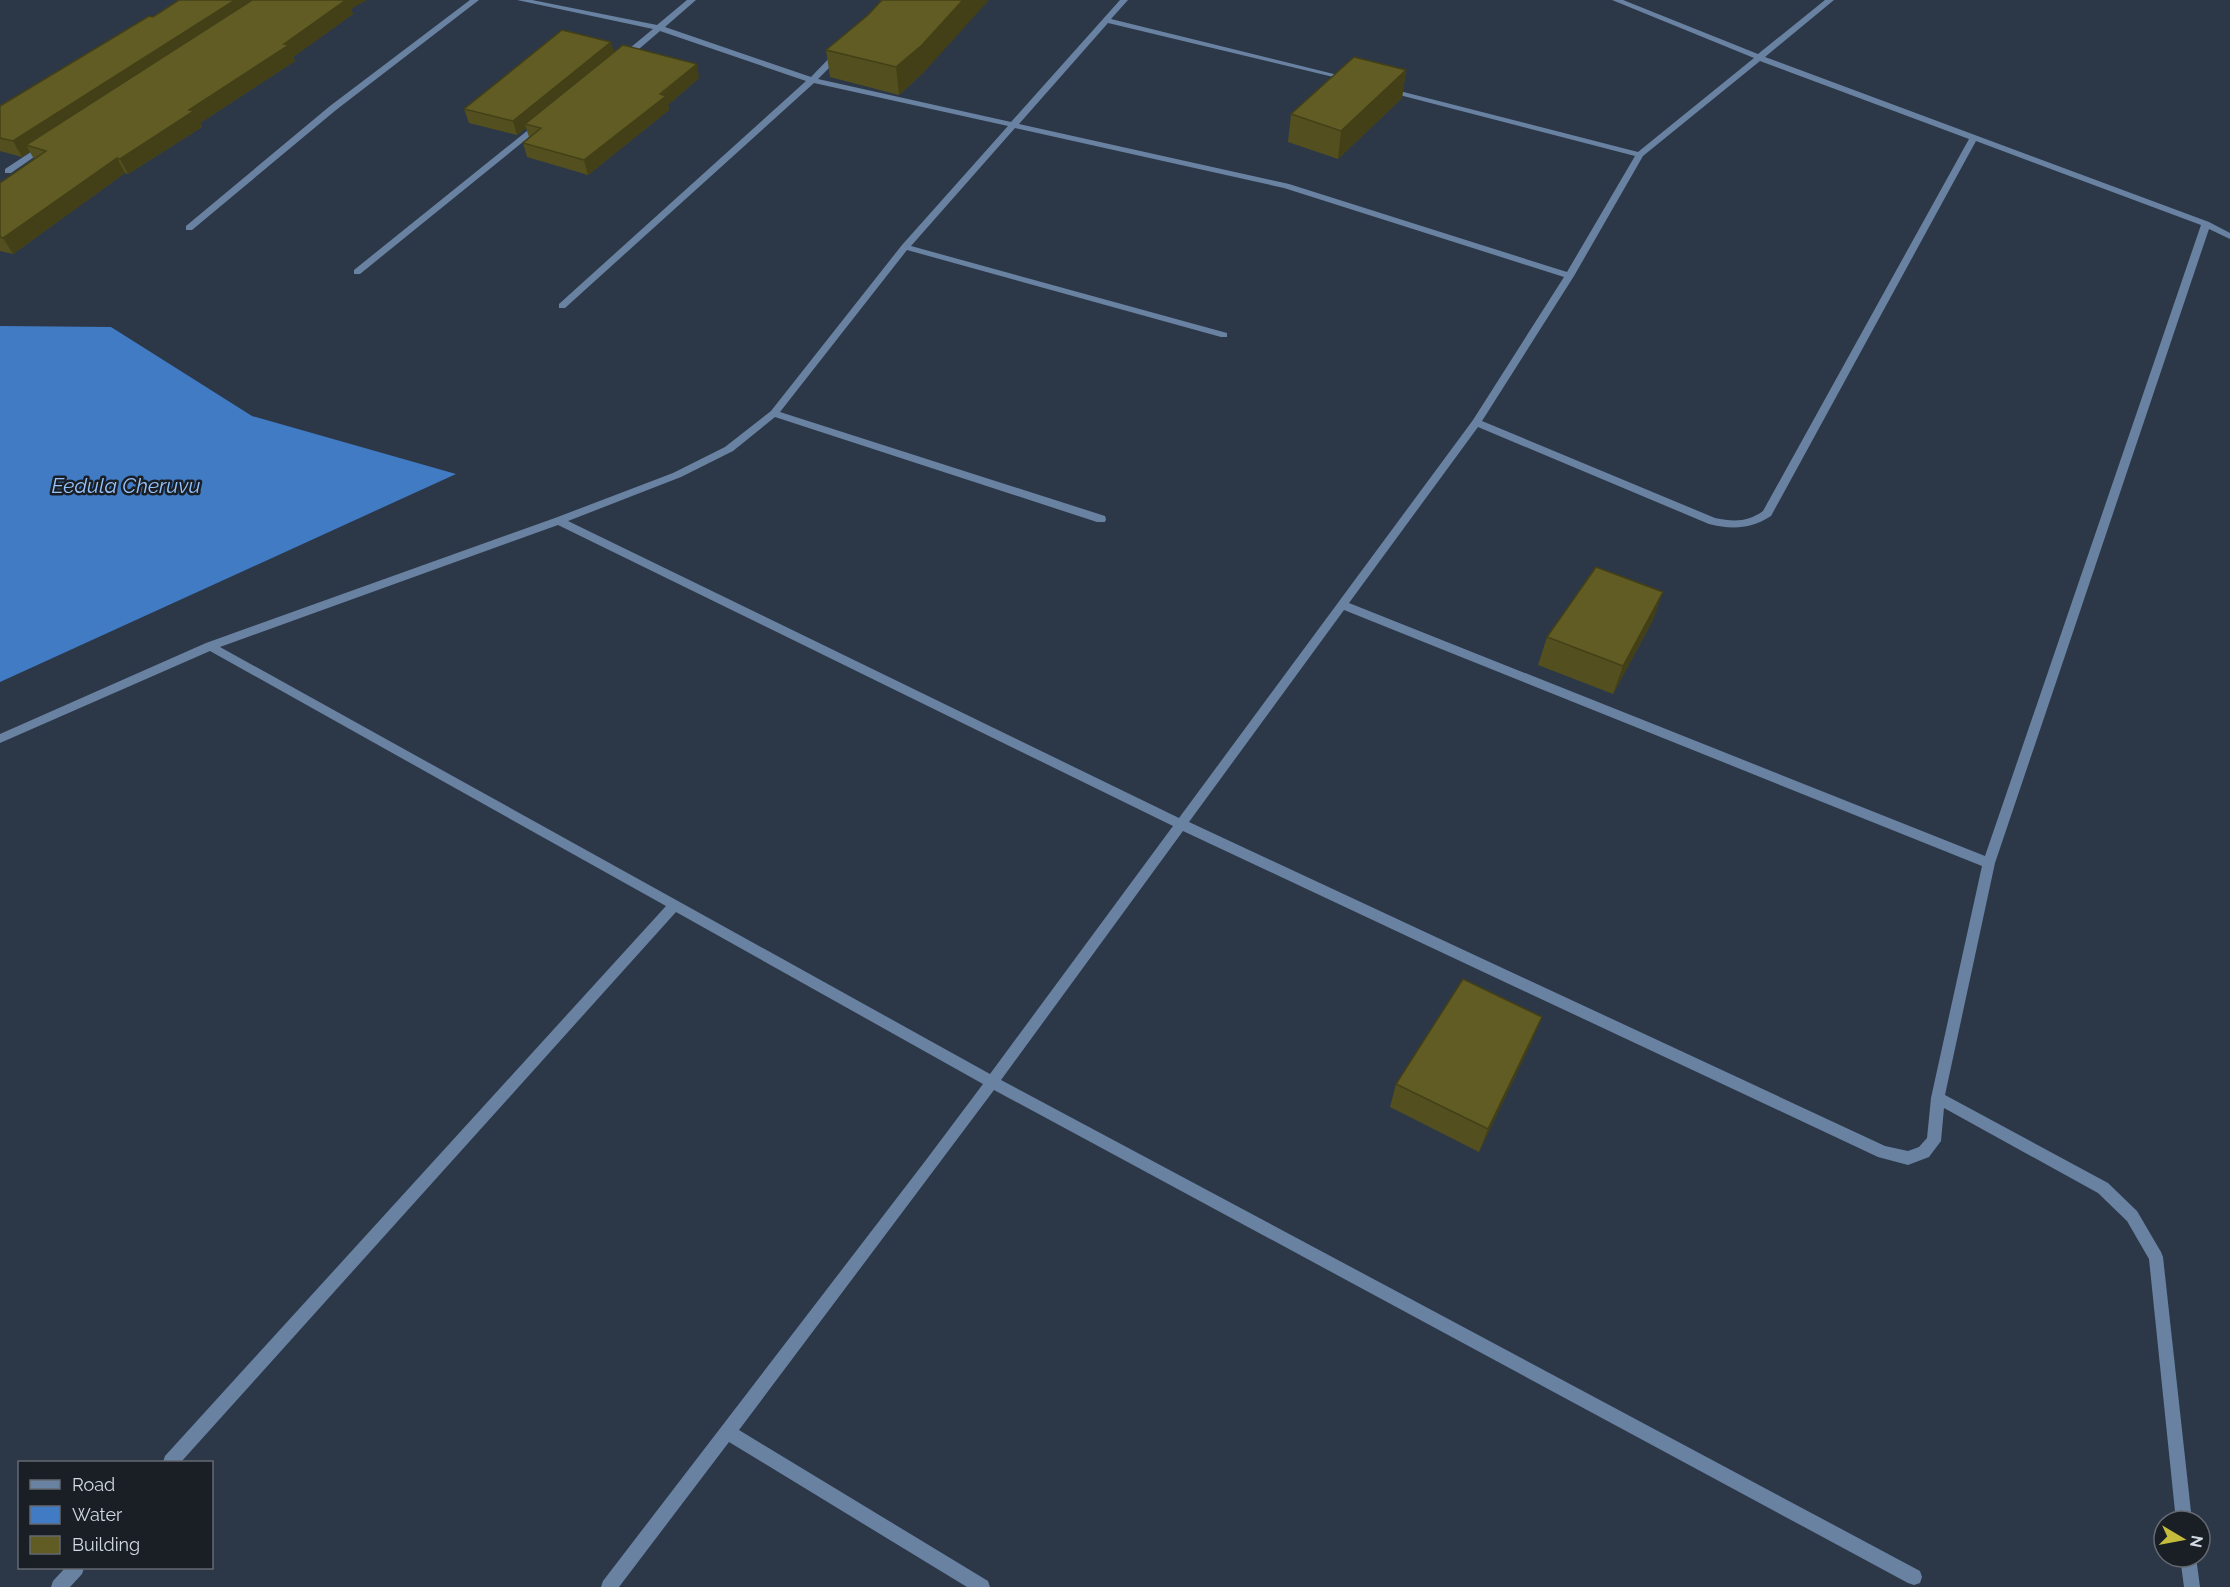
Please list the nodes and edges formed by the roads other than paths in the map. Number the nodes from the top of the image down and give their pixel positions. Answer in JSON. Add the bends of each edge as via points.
{"nodes":[{"id":1,"x":475,"y":0,"type":"edge"},
{"id":2,"x":521,"y":0,"type":"edge"},
{"id":3,"x":692,"y":0,"type":"edge"},
{"id":4,"x":1124,"y":0,"type":"edge"},
{"id":5,"x":1616,"y":0,"type":"edge"},
{"id":6,"x":1830,"y":0,"type":"edge"},
{"id":7,"x":1106,"y":20,"type":"junction"},
{"id":8,"x":660,"y":28,"type":"junction"},
{"id":9,"x":844,"y":48,"type":"edge"},
{"id":10,"x":1758,"y":57,"type":"junction"},
{"id":11,"x":614,"y":65,"type":"edge"},
{"id":12,"x":812,"y":80,"type":"junction"},
{"id":13,"x":1364,"y":83,"type":"edge"},
{"id":14,"x":1375,"y":86,"type":"edge"},
{"id":15,"x":550,"y":117,"type":"edge"},
{"id":16,"x":1014,"y":124,"type":"junction"},
{"id":17,"x":1974,"y":138,"type":"junction"},
{"id":18,"x":48,"y":145,"type":"edge"},
{"id":19,"x":1640,"y":155,"type":"junction"},
{"id":20,"x":8,"y":171,"type":"dead end"},
{"id":21,"x":2206,"y":225,"type":"junction"},
{"id":22,"x":189,"y":228,"type":"dead end"},
{"id":23,"x":2230,"y":236,"type":"edge"},
{"id":24,"x":905,"y":247,"type":"junction"},
{"id":25,"x":357,"y":272,"type":"dead end"},
{"id":26,"x":1569,"y":276,"type":"junction"},
{"id":27,"x":562,"y":306,"type":"dead end"},
{"id":28,"x":1224,"y":335,"type":"dead end"},
{"id":29,"x":774,"y":413,"type":"junction"},
{"id":30,"x":1476,"y":422,"type":"junction"},
{"id":31,"x":1101,"y":519,"type":"dead end"},
{"id":32,"x":559,"y":521,"type":"junction"},
{"id":33,"x":1342,"y":605,"type":"junction"},
{"id":34,"x":210,"y":646,"type":"junction"},
{"id":35,"x":0,"y":740,"type":"edge"},
{"id":36,"x":1181,"y":824,"type":"junction"},
{"id":37,"x":1989,"y":863,"type":"junction"},
{"id":38,"x":675,"y":905,"type":"junction"},
{"id":39,"x":992,"y":1082,"type":"junction"},
{"id":40,"x":1938,"y":1098,"type":"junction"},
{"id":41,"x":728,"y":1432,"type":"junction"},
{"id":42,"x":172,"y":1461,"type":"edge"},
{"id":43,"x":2183,"y":1509,"type":"edge"},
{"id":44,"x":75,"y":1569,"type":"edge"},
{"id":45,"x":2190,"y":1569,"type":"edge"},
{"id":46,"x":1914,"y":1577,"type":"dead end"},
{"id":47,"x":59,"y":1587,"type":"edge"},
{"id":48,"x":609,"y":1587,"type":"edge"},
{"id":49,"x":982,"y":1587,"type":"edge"},
{"id":50,"x":2192,"y":1587,"type":"edge"}],
"edges":[{"from":1,"to":22,"type":"street","via":[[333,108]]},
{"from":2,"to":8,"type":"street"},
{"from":3,"to":8,"type":"street"},
{"from":4,"to":7,"type":"street"},
{"from":5,"to":10,"type":"street"},
{"from":6,"to":10,"type":"street"},
{"from":7,"to":13,"type":"street"},
{"from":7,"to":16,"type":"street"},
{"from":8,"to":11,"type":"street"},
{"from":8,"to":12,"type":"street"},
{"from":9,"to":12,"type":"street"},
{"from":10,"to":17,"type":"street"},
{"from":10,"to":19,"type":"street"},
{"from":12,"to":16,"type":"street"},
{"from":12,"to":27,"type":"street"},
{"from":14,"to":19,"type":"street"},
{"from":15,"to":25,"type":"street"},
{"from":16,"to":24,"type":"street"},
{"from":16,"to":26,"type":"street","via":[[1286,186]]},
{"from":17,"to":21,"type":"street"},
{"from":17,"to":30,"type":"street","via":[[1767,513],[1756,521],[1728,525],[1713,521]]},
{"from":18,"to":20,"type":"street"},
{"from":19,"to":26,"type":"street"},
{"from":21,"to":23,"type":"street"},
{"from":21,"to":37,"type":"street"},
{"from":24,"to":28,"type":"street"},
{"from":24,"to":29,"type":"street"},
{"from":26,"to":30,"type":"street"},
{"from":29,"to":31,"type":"street"},
{"from":29,"to":32,"type":"street","via":[[729,449],[676,475]]},
{"from":30,"to":33,"type":"street"},
{"from":32,"to":34,"type":"street"},
{"from":32,"to":36,"type":"street"},
{"from":33,"to":36,"type":"street"},
{"from":33,"to":37,"type":"street"},
{"from":34,"to":35,"type":"street"},
{"from":34,"to":38,"type":"street"},
{"from":36,"to":39,"type":"street"},
{"from":36,"to":40,"type":"street","via":[[1883,1152],[1908,1158],[1924,1152],[1934,1141]]},
{"from":37,"to":40,"type":"street"},
{"from":38,"to":39,"type":"street"},
{"from":38,"to":42,"type":"street"},
{"from":39,"to":41,"type":"street"},
{"from":39,"to":46,"type":"street"},
{"from":40,"to":43,"type":"street","via":[[2103,1188],[2132,1216],[2156,1257]]},
{"from":41,"to":48,"type":"street"},
{"from":41,"to":49,"type":"street"},
{"from":44,"to":47,"type":"street"},
{"from":45,"to":50,"type":"street"}]}
